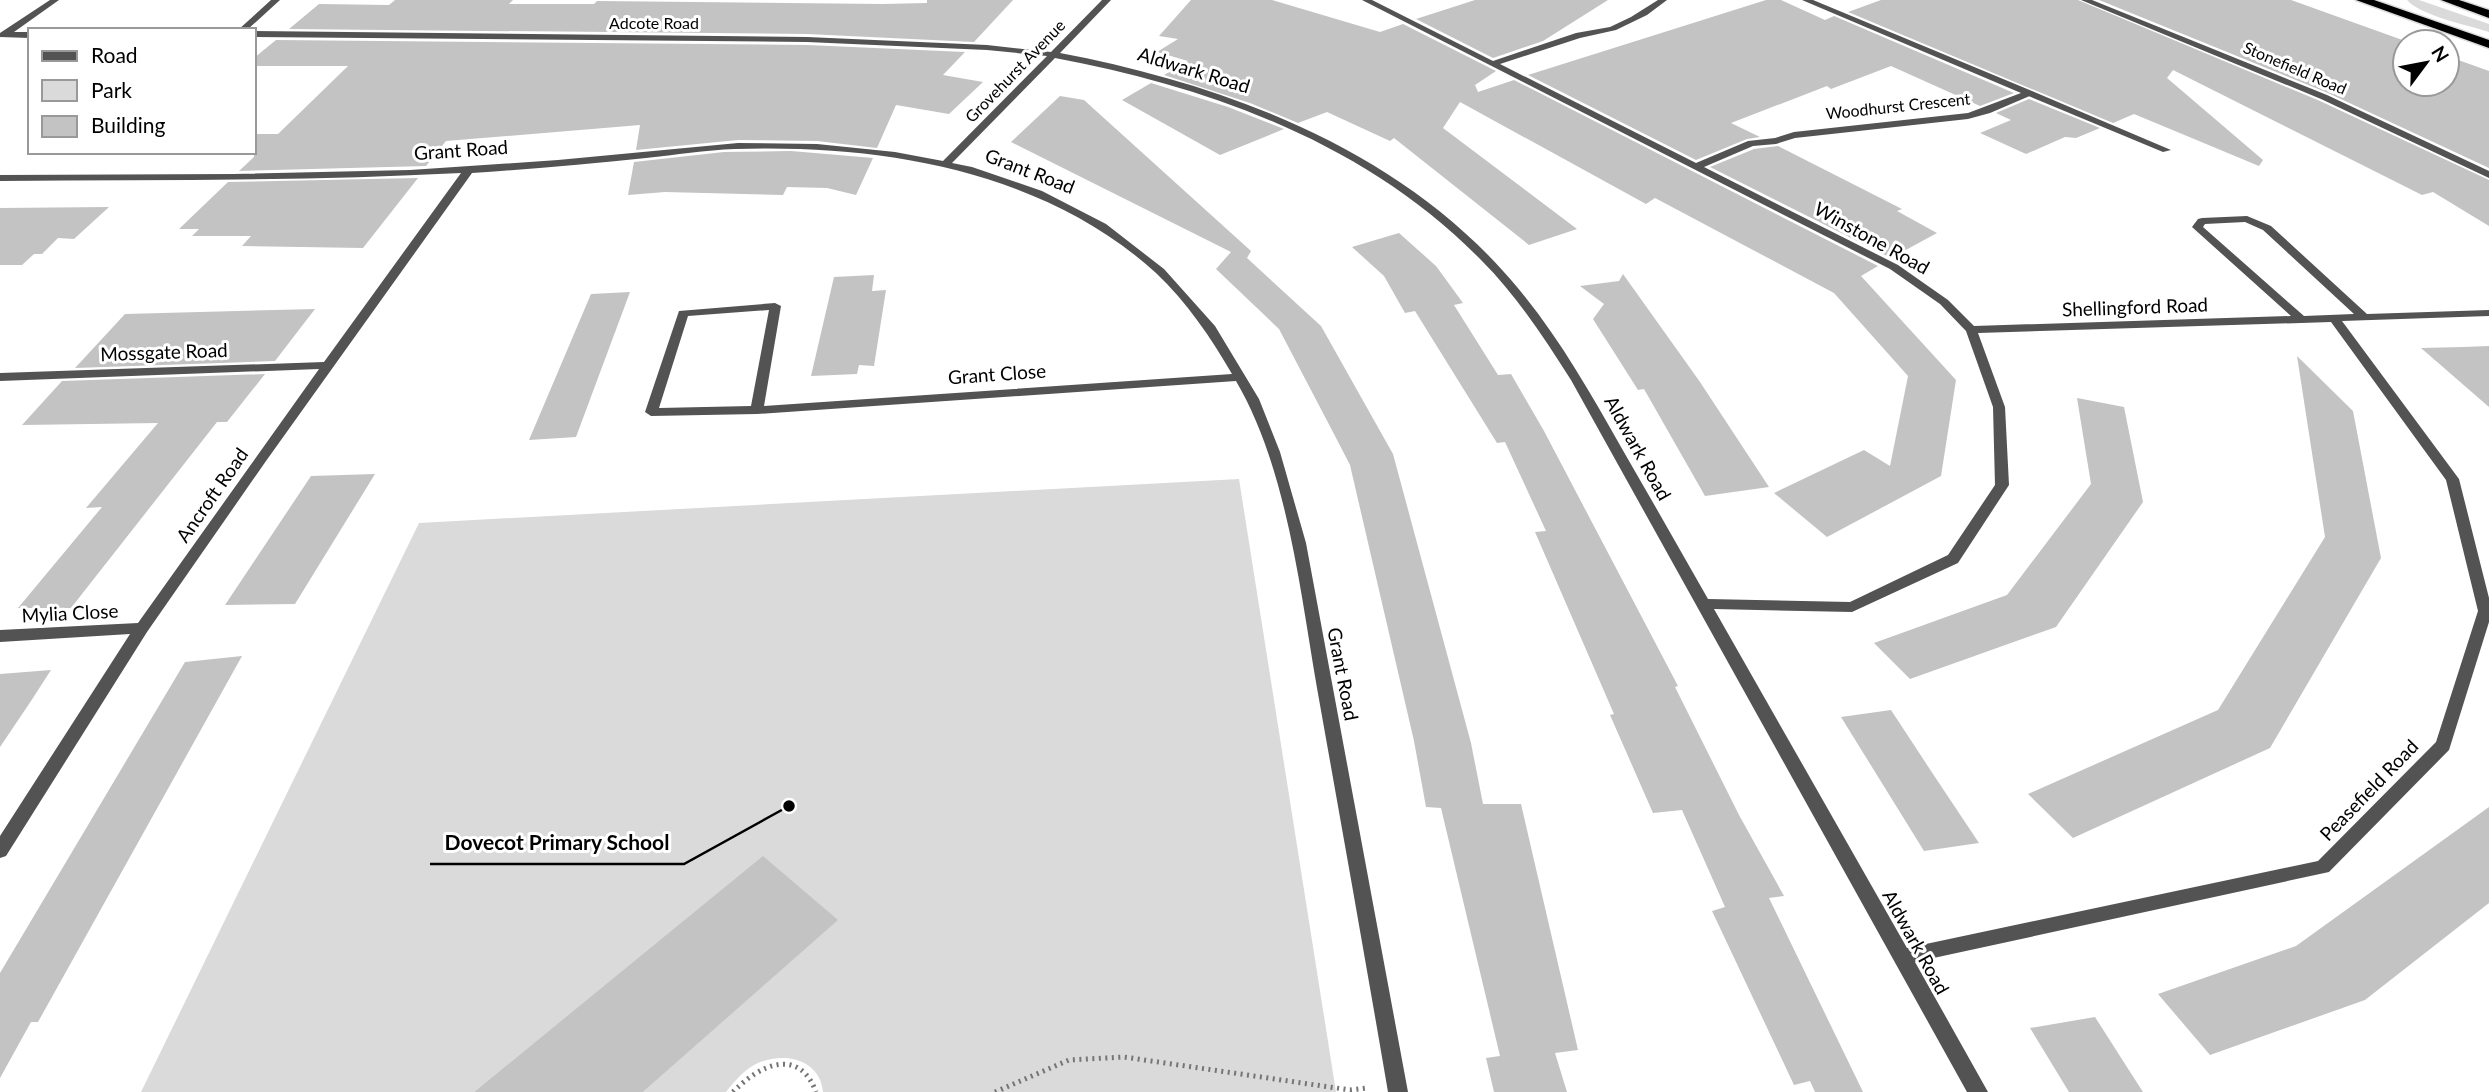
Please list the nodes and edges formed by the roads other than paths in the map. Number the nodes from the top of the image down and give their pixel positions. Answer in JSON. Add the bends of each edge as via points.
{"nodes":[{"id":1,"x":55,"y":0,"type":"edge"},
{"id":2,"x":276,"y":0,"type":"edge"},
{"id":3,"x":1107,"y":0,"type":"edge"},
{"id":4,"x":1366,"y":0,"type":"edge"},
{"id":5,"x":1663,"y":0,"type":"edge"},
{"id":6,"x":1806,"y":0,"type":"edge"},
{"id":7,"x":2085,"y":0,"type":"edge"},
{"id":8,"x":2362,"y":0,"type":"edge"},
{"id":9,"x":2447,"y":0,"type":"edge"},
{"id":10,"x":2489,"y":14,"type":"edge"},
{"id":11,"x":244,"y":28,"type":"edge"},
{"id":12,"x":256,"y":34,"type":"edge"},
{"id":13,"x":3,"y":35,"type":"edge"},
{"id":14,"x":28,"y":35,"type":"edge"},
{"id":15,"x":2489,"y":44,"type":"edge"},
{"id":16,"x":1053,"y":54,"type":"junction"},
{"id":17,"x":1495,"y":63,"type":"junction"},
{"id":18,"x":2029,"y":93,"type":"junction"},
{"id":19,"x":2166,"y":150,"type":"dead end"},
{"id":20,"x":946,"y":164,"type":"junction"},
{"id":21,"x":1698,"y":166,"type":"junction"},
{"id":22,"x":469,"y":170,"type":"junction"},
{"id":23,"x":2489,"y":175,"type":"edge"},
{"id":24,"x":0,"y":178,"type":"edge"},
{"id":25,"x":2489,"y":313,"type":"edge"},
{"id":26,"x":2334,"y":318,"type":"junction"},
{"id":27,"x":2365,"y":318,"type":"junction"},
{"id":28,"x":2301,"y":319,"type":"junction"},
{"id":29,"x":1972,"y":330,"type":"junction"},
{"id":30,"x":329,"y":365,"type":"junction"},
{"id":31,"x":0,"y":377,"type":"edge"},
{"id":32,"x":1241,"y":377,"type":"junction"},
{"id":33,"x":757,"y":410,"type":"junction"},
{"id":34,"x":1704,"y":604,"type":"junction"},
{"id":35,"x":142,"y":628,"type":"junction"},
{"id":36,"x":0,"y":636,"type":"edge"},
{"id":37,"x":0,"y":851,"type":"edge"},
{"id":38,"x":1902,"y":957,"type":"junction"},
{"id":39,"x":1398,"y":1089,"type":"edge"},
{"id":40,"x":1978,"y":1092,"type":"edge"}],
"edges":[{"from":1,"to":13,"type":"street"},
{"from":2,"to":11,"type":"street"},
{"from":3,"to":16,"type":"street","name":"Grovehurst Avenue"},
{"from":4,"to":17,"type":"street","name":"Winstone Road"},
{"from":5,"to":17,"type":"street","via":[[1640,18]]},
{"from":6,"to":18,"type":"street","name":"Woodhurst Crescent"},
{"from":7,"to":23,"type":"street","name":"Stonefield Road","via":[[2324,97]]},
{"from":8,"to":15,"type":"highway"},
{"from":9,"to":10,"type":"highway"},
{"from":12,"to":16,"type":"street","name":"Adcote Road","via":[[809,38]]},
{"from":13,"to":14,"type":"street"},
{"from":16,"to":20,"type":"street","name":"Grovehurst Avenue"},
{"from":16,"to":34,"type":"street","name":"Aldwark Road","via":[[1174,82],[1288,124],[1376,171],[1440,217],[1496,270],[1554,343]]},
{"from":17,"to":21,"type":"street","name":"Winstone Road"},
{"from":18,"to":19,"type":"street"},
{"from":18,"to":21,"type":"street","name":"Woodhurst Crescent","via":[[1968,116],[1822,130],[1751,144]]},
{"from":20,"to":22,"type":"street","name":"Grant Road","via":[[833,147],[735,146]]},
{"from":20,"to":32,"type":"street","name":"Grant Road","via":[[1027,187],[1111,230],[1186,298]]},
{"from":21,"to":29,"type":"street","name":"Winstone Road","via":[[1894,267],[1944,302]]},
{"from":22,"to":24,"type":"street","name":"Grant Road"},
{"from":22,"to":30,"type":"street","name":"Ancroft Road"},
{"from":25,"to":27,"type":"street","name":"Shellingford Road"},
{"from":26,"to":27,"type":"street","name":"Shellingford Road"},
{"from":26,"to":28,"type":"street","name":"Shellingford Road"},
{"from":26,"to":38,"type":"street","name":"Peasefield Road","via":[[2452,479],[2484,611],[2442,745],[2323,867]]},
{"from":27,"to":28,"type":"street","via":[[2267,228],[2248,219],[2202,221],[2197,227]]},
{"from":28,"to":29,"type":"street","name":"Shellingford Road"},
{"from":29,"to":34,"type":"street","name":"Winstone Road","via":[[1999,407],[2002,485],[1954,559],[1852,607]]},
{"from":30,"to":31,"type":"street","name":"Mossgate Road"},
{"from":30,"to":35,"type":"street","name":"Ancroft Road"},
{"from":32,"to":33,"type":"street","name":"Grant Close"},
{"from":32,"to":39,"type":"street","name":"Grant Road","via":[[1276,457],[1299,543]]},
{"from":33,"to":33,"type":"street","name":"Grant Close","via":[[651,412],[683,313],[775,306]]},
{"from":34,"to":38,"type":"street","name":"Aldwark Road"},
{"from":35,"to":36,"type":"street","name":"Mylia Close"},
{"from":35,"to":37,"type":"street","name":"Ancroft Road"},
{"from":38,"to":40,"type":"street","name":"Aldwark Road"}]}
